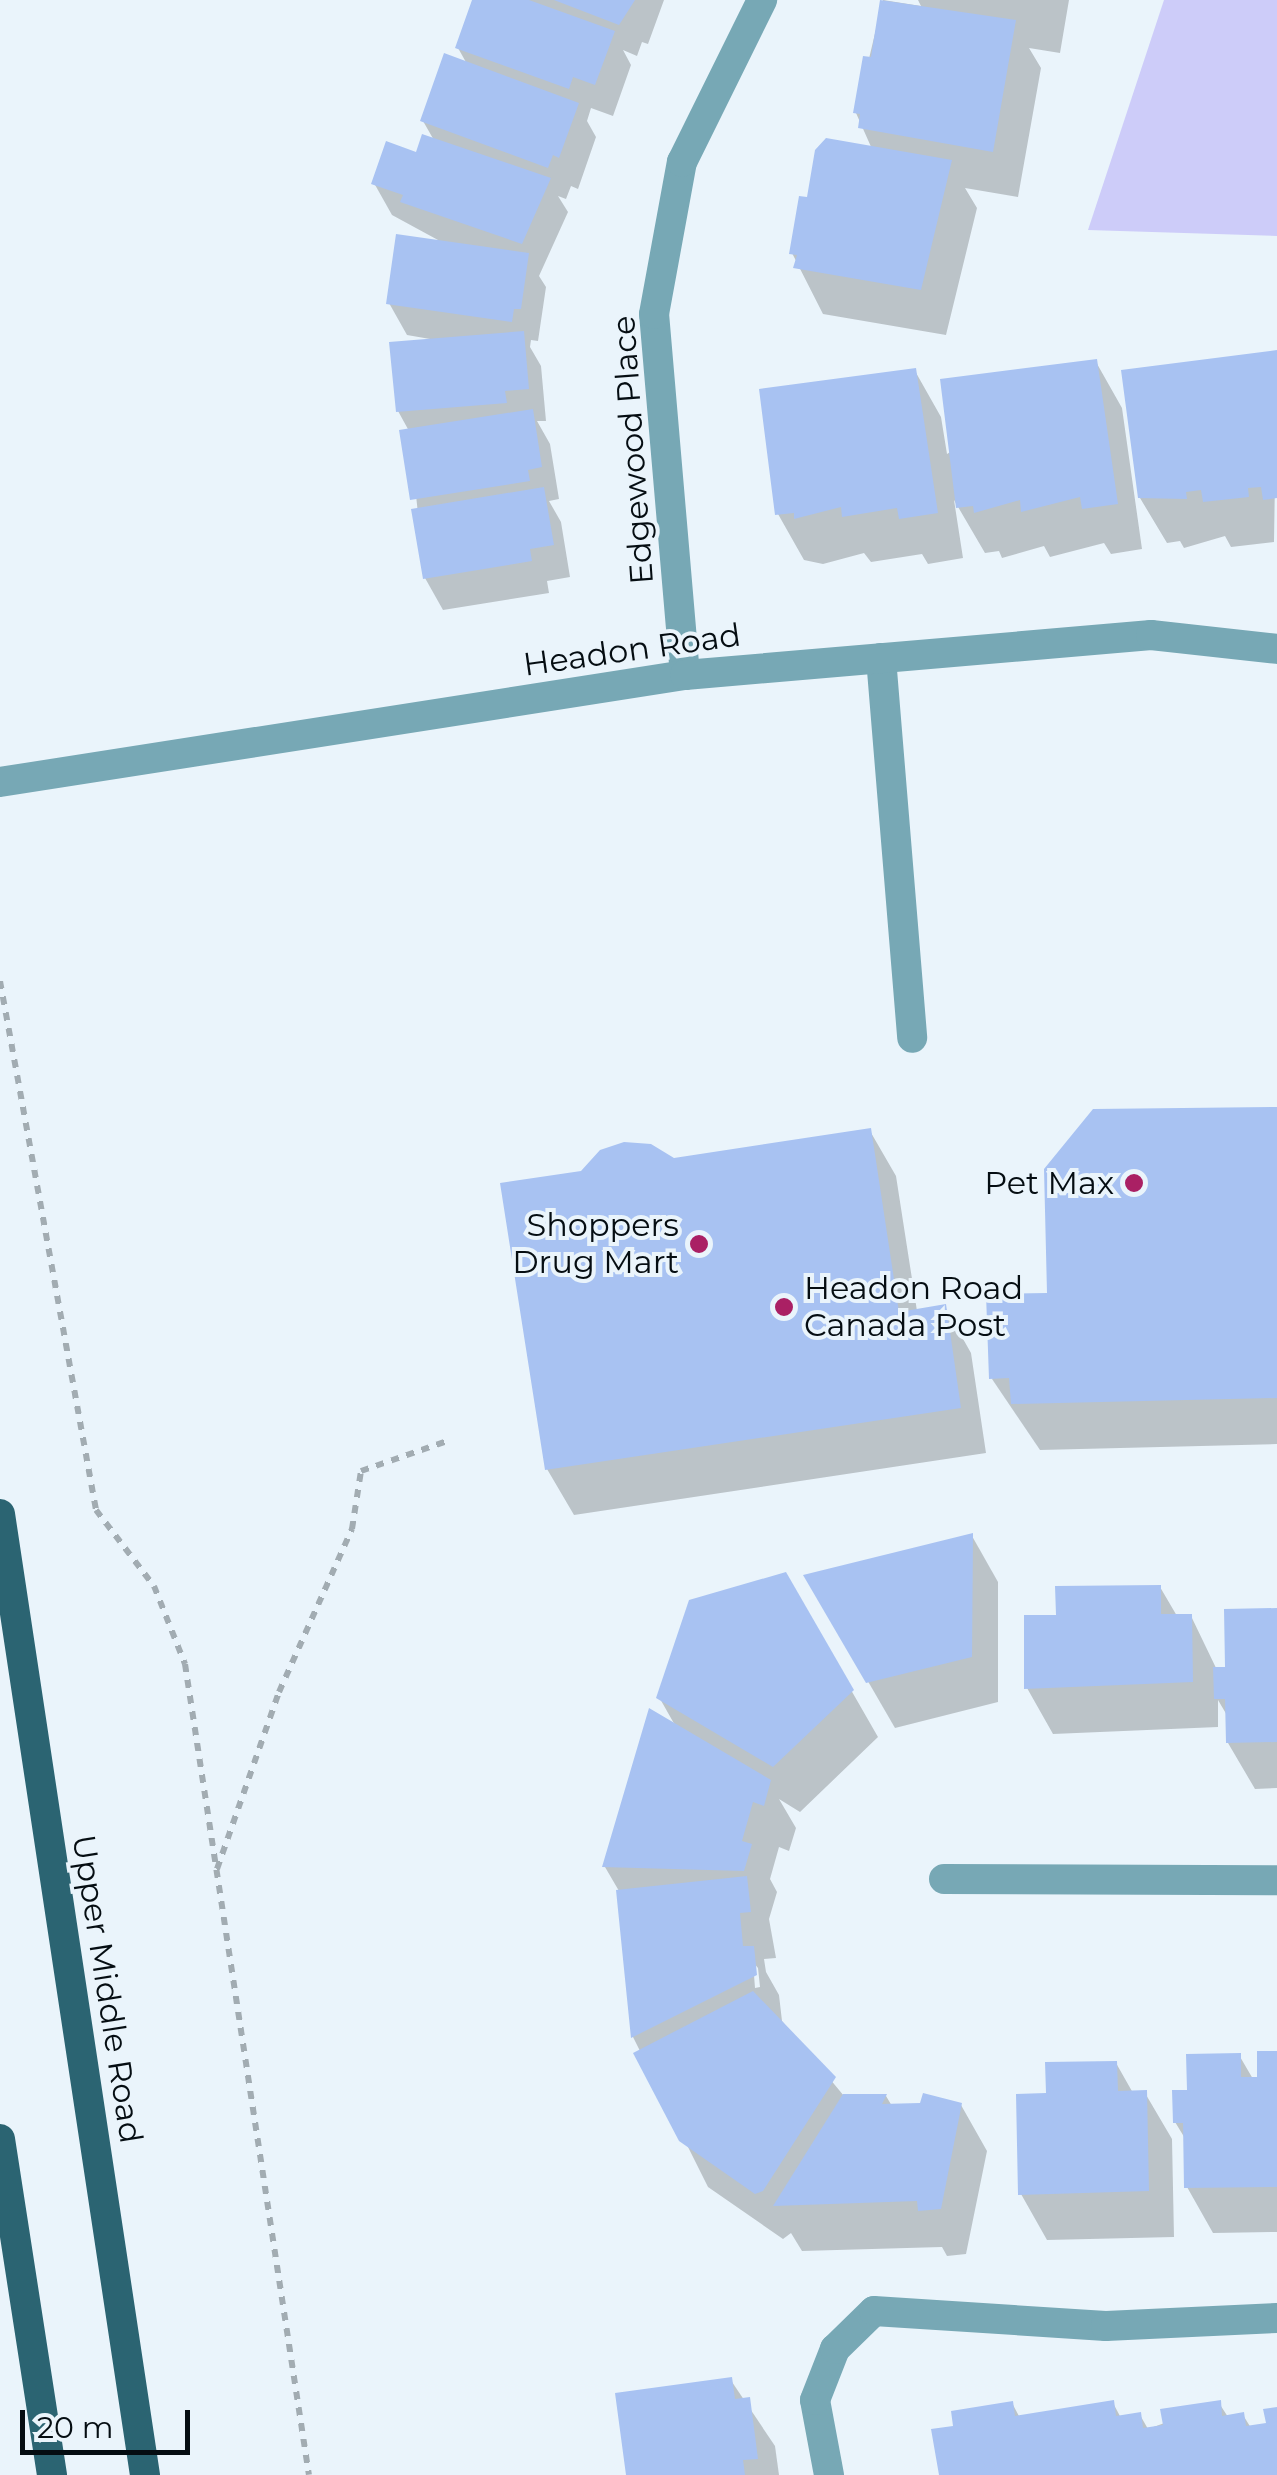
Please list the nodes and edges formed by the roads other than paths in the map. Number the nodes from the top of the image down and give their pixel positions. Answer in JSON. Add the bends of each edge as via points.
{"nodes":[{"id":1,"x":762,"y":0,"type":"edge"},
{"id":2,"x":1277,"y":649,"type":"edge"},
{"id":3,"x":881,"y":658,"type":"junction"},
{"id":4,"x":686,"y":675,"type":"junction"},
{"id":5,"x":0,"y":782,"type":"edge"},
{"id":6,"x":912,"y":1038,"type":"dead end"},
{"id":7,"x":0,"y":1514,"type":"edge"},
{"id":8,"x":944,"y":1879,"type":"dead end"},
{"id":9,"x":1277,"y":1880,"type":"edge"},
{"id":10,"x":0,"y":2139,"type":"edge"},
{"id":11,"x":1277,"y":2318,"type":"edge"},
{"id":12,"x":52,"y":2475,"type":"edge"},
{"id":13,"x":145,"y":2475,"type":"edge"},
{"id":14,"x":828,"y":2475,"type":"edge"}],
"edges":[{"from":1,"to":4,"type":"street","name":"Edgewood Place","via":[[682,162],[654,314]]},
{"from":2,"to":3,"type":"street","name":"Headon Road","via":[[1151,634]]},
{"from":3,"to":4,"type":"street","name":"Headon Road"},
{"from":3,"to":6,"type":"street"},
{"from":4,"to":5,"type":"street","name":"Headon Road"},
{"from":7,"to":13,"type":"main road","name":"Upper Middle Road"},
{"from":8,"to":9,"type":"street"},
{"from":10,"to":12,"type":"main road"},
{"from":11,"to":14,"type":"street","via":[[1106,2326],[874,2311],[835,2349],[815,2400]]}]}
